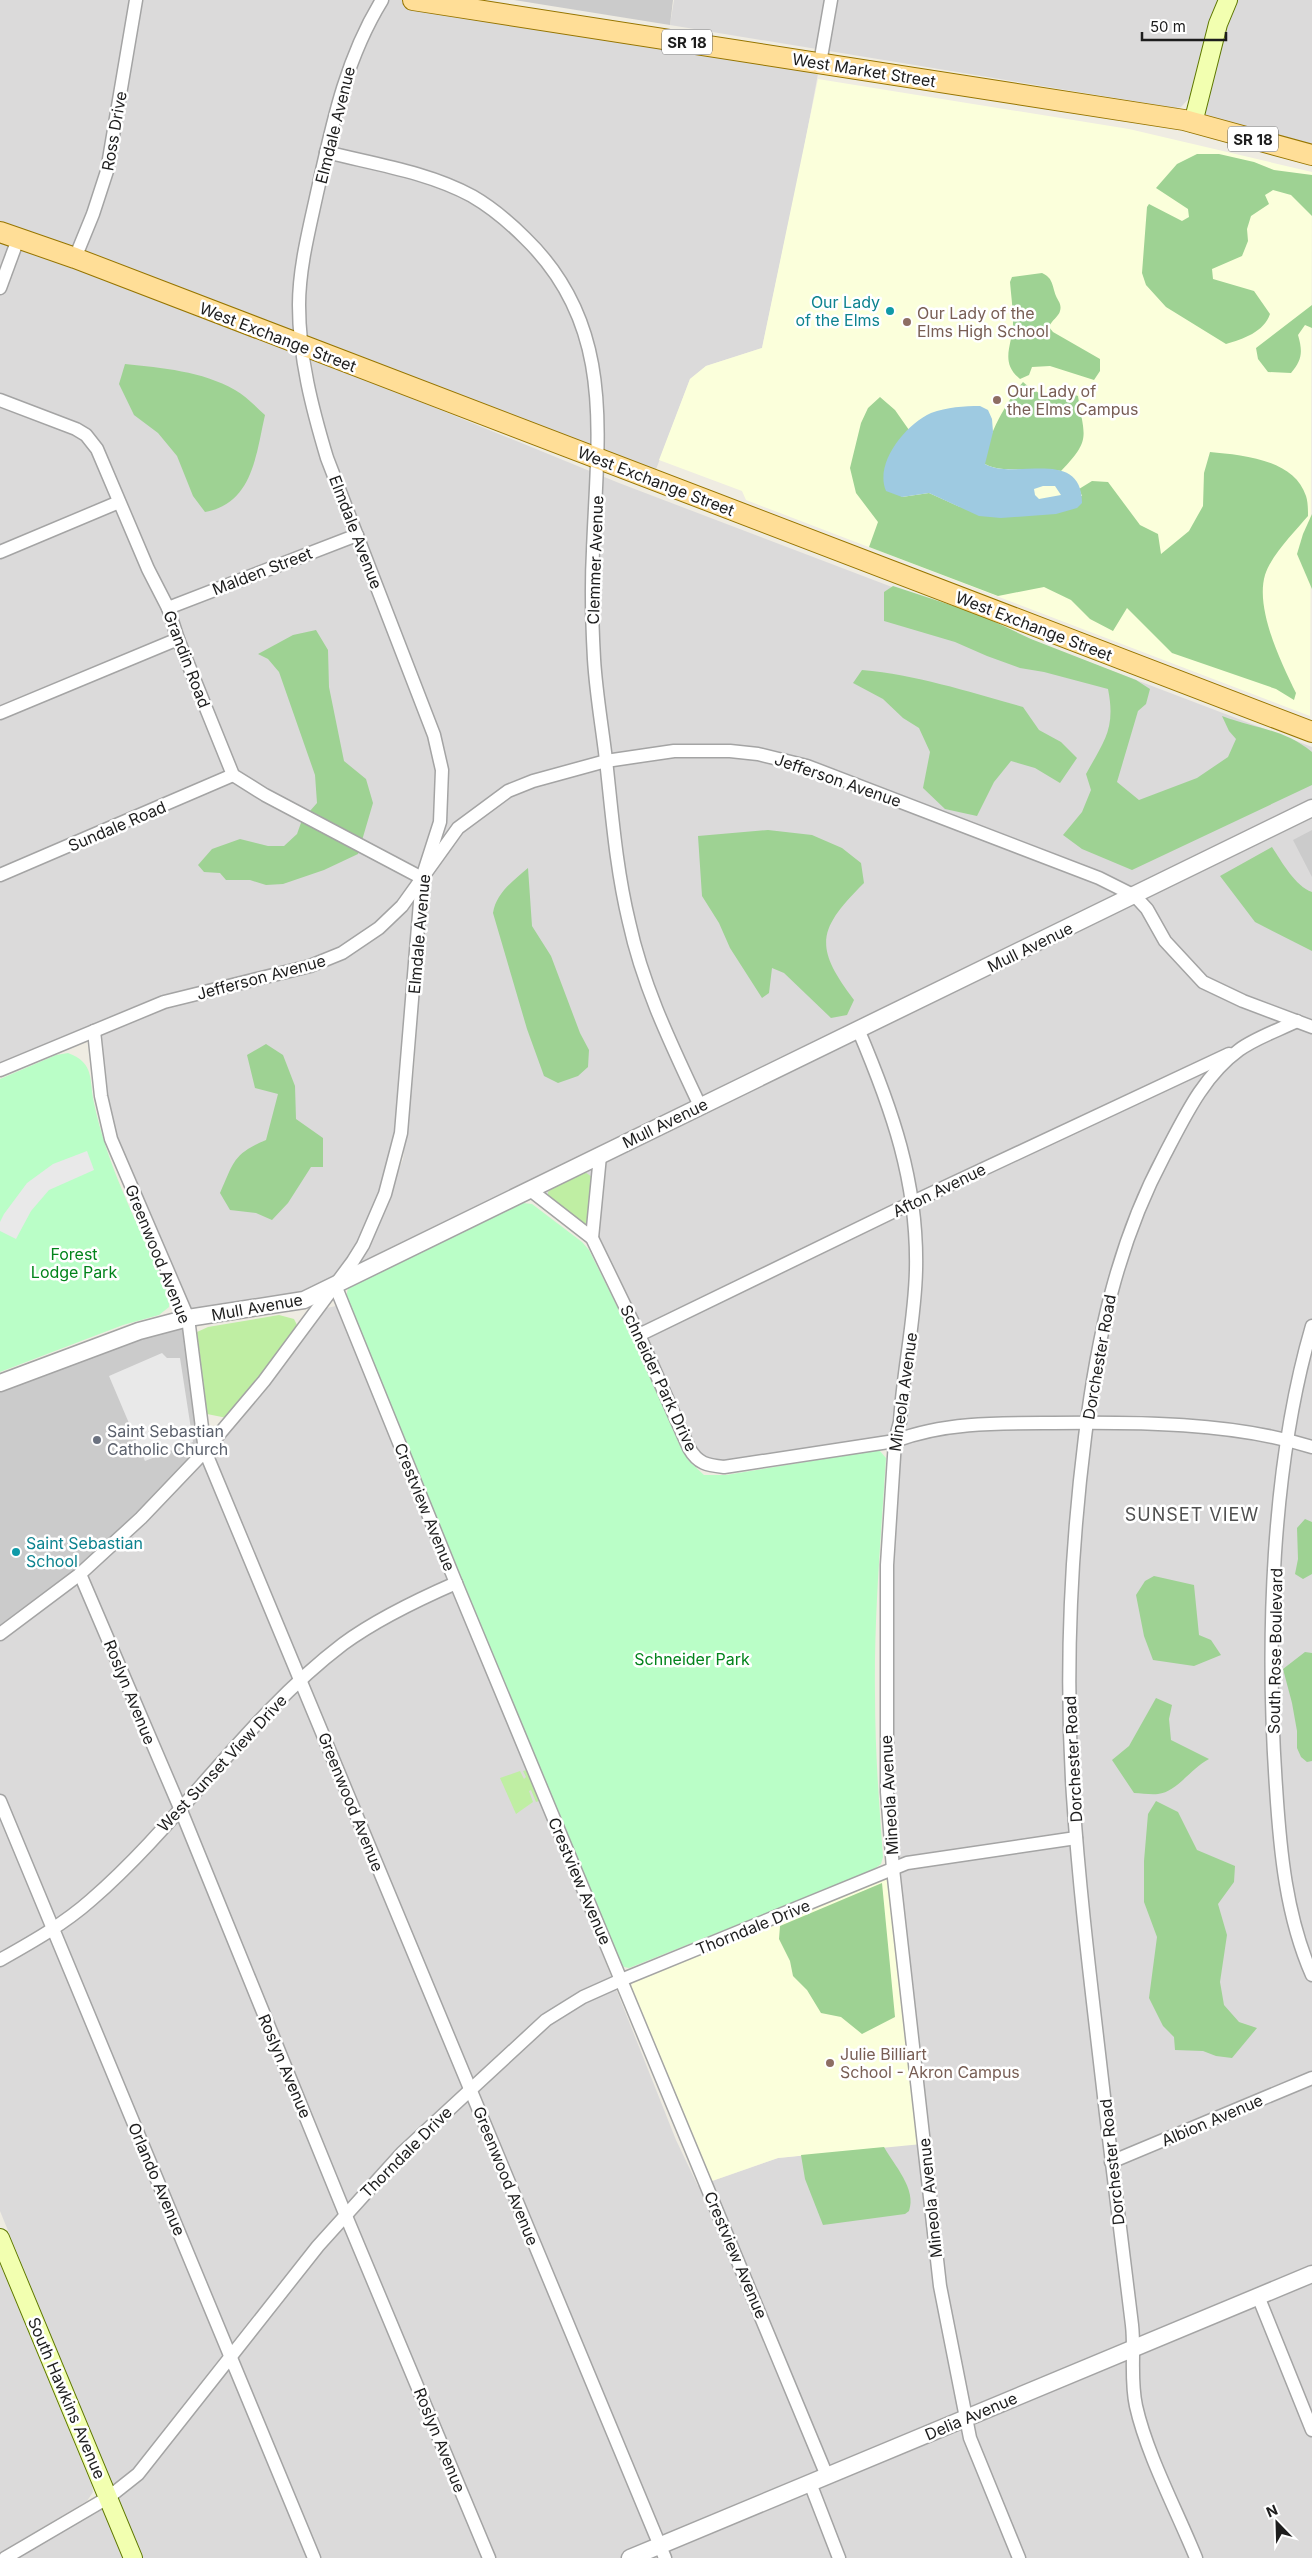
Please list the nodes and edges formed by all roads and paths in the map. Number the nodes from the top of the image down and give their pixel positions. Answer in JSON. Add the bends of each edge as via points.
{"nodes":[{"id":1,"x":136,"y":0,"type":"edge"},
{"id":2,"x":382,"y":0,"type":"edge"},
{"id":3,"x":413,"y":0,"type":"edge"},
{"id":4,"x":831,"y":0,"type":"edge"},
{"id":5,"x":1228,"y":0,"type":"edge"},
{"id":6,"x":820,"y":63,"type":"junction"},
{"id":7,"x":1193,"y":123,"type":"junction"},
{"id":8,"x":326,"y":152,"type":"junction"},
{"id":9,"x":1312,"y":155,"type":"edge"},
{"id":10,"x":9,"y":235,"type":"edge"},
{"id":11,"x":75,"y":258,"type":"junction"},
{"id":12,"x":0,"y":288,"type":"edge"},
{"id":13,"x":302,"y":346,"type":"junction"},
{"id":14,"x":0,"y":400,"type":"edge"},
{"id":15,"x":598,"y":460,"type":"junction"},
{"id":16,"x":119,"y":502,"type":"junction"},
{"id":17,"x":357,"y":535,"type":"junction"},
{"id":18,"x":0,"y":552,"type":"edge"},
{"id":19,"x":168,"y":608,"type":"junction"},
{"id":20,"x":178,"y":639,"type":"junction"},
{"id":21,"x":0,"y":714,"type":"edge"},
{"id":22,"x":1312,"y":732,"type":"edge"},
{"id":23,"x":606,"y":761,"type":"junction"},
{"id":24,"x":233,"y":775,"type":"junction"},
{"id":25,"x":1312,"y":808,"type":"edge"},
{"id":26,"x":0,"y":875,"type":"edge"},
{"id":27,"x":422,"y":878,"type":"junction"},
{"id":28,"x":1135,"y":896,"type":"junction"},
{"id":29,"x":1298,"y":1021,"type":"junction"},
{"id":30,"x":1312,"y":1027,"type":"edge"},
{"id":31,"x":858,"y":1029,"type":"junction"},
{"id":32,"x":94,"y":1031,"type":"junction"},
{"id":33,"x":1240,"y":1048,"type":"junction"},
{"id":34,"x":0,"y":1070,"type":"edge"},
{"id":35,"x":700,"y":1106,"type":"junction"},
{"id":36,"x":600,"y":1156,"type":"junction"},
{"id":37,"x":529,"y":1189,"type":"junction"},
{"id":38,"x":912,"y":1202,"type":"junction"},
{"id":39,"x":592,"y":1238,"type":"junction"},
{"id":40,"x":335,"y":1286,"type":"junction"},
{"id":41,"x":188,"y":1318,"type":"junction"},
{"id":42,"x":1312,"y":1326,"type":"edge"},
{"id":43,"x":639,"y":1335,"type":"junction"},
{"id":44,"x":0,"y":1383,"type":"edge"},
{"id":45,"x":1086,"y":1423,"type":"junction"},
{"id":46,"x":895,"y":1441,"type":"junction"},
{"id":47,"x":1288,"y":1441,"type":"junction"},
{"id":48,"x":1312,"y":1447,"type":"edge"},
{"id":49,"x":205,"y":1451,"type":"junction"},
{"id":50,"x":80,"y":1574,"type":"junction"},
{"id":51,"x":456,"y":1583,"type":"junction"},
{"id":52,"x":0,"y":1634,"type":"edge"},
{"id":53,"x":300,"y":1681,"type":"junction"},
{"id":54,"x":0,"y":1801,"type":"edge"},
{"id":55,"x":180,"y":1808,"type":"junction"},
{"id":56,"x":1076,"y":1838,"type":"junction"},
{"id":57,"x":893,"y":1869,"type":"junction"},
{"id":58,"x":53,"y":1929,"type":"junction"},
{"id":59,"x":0,"y":1960,"type":"edge"},
{"id":60,"x":1312,"y":1975,"type":"edge"},
{"id":61,"x":620,"y":1980,"type":"junction"},
{"id":62,"x":1312,"y":2078,"type":"edge"},
{"id":63,"x":470,"y":2090,"type":"junction"},
{"id":64,"x":1111,"y":2162,"type":"junction"},
{"id":65,"x":346,"y":2216,"type":"junction"},
{"id":66,"x":0,"y":2238,"type":"edge"},
{"id":67,"x":1312,"y":2274,"type":"edge"},
{"id":68,"x":1258,"y":2296,"type":"junction"},
{"id":69,"x":1133,"y":2348,"type":"junction"},
{"id":70,"x":231,"y":2355,"type":"junction"},
{"id":71,"x":964,"y":2418,"type":"junction"},
{"id":72,"x":1312,"y":2430,"type":"edge"},
{"id":73,"x":827,"y":2476,"type":"junction"},
{"id":74,"x":810,"y":2483,"type":"junction"},
{"id":75,"x":109,"y":2497,"type":"junction"},
{"id":76,"x":662,"y":2552,"type":"edge"},
{"id":77,"x":5,"y":2558,"type":"edge"},
{"id":78,"x":133,"y":2558,"type":"edge"},
{"id":79,"x":314,"y":2558,"type":"edge"},
{"id":80,"x":489,"y":2558,"type":"edge"},
{"id":81,"x":630,"y":2558,"type":"edge"},
{"id":82,"x":839,"y":2558,"type":"edge"},
{"id":83,"x":1018,"y":2558,"type":"edge"},
{"id":84,"x":1196,"y":2558,"type":"edge"}],
"edges":[{"from":1,"to":11,"type":"street","name":"Ross Drive","via":[[107,171]]},
{"from":2,"to":8,"type":"street","name":"Elmdale Avenue","via":[[362,34],[347,71]]},
{"from":3,"to":6,"type":"main road","name":"West Market Street","number":"SR 18"},
{"from":4,"to":6,"type":"street"},
{"from":5,"to":7,"type":"main road","via":[[1218,24]]},
{"from":6,"to":7,"type":"main road","name":"West Market Street","number":"SR 18"},
{"from":7,"to":9,"type":"main road","name":"West Market Street","number":"SR 18"},
{"from":8,"to":13,"type":"street","name":"Elmdale Avenue","via":[[300,291]]},
{"from":8,"to":15,"type":"street","name":"Clemmer Avenue","via":[[416,174],[465,193],[494,210],[537,249],[563,283],[583,326],[597,387]]},
{"from":10,"to":11,"type":"main road","name":"West Exchange Street"},
{"from":10,"to":12,"type":"street"},
{"from":11,"to":13,"type":"main road","name":"West Exchange Street"},
{"from":13,"to":15,"type":"main road","name":"West Exchange Street"},
{"from":13,"to":17,"type":"street","name":"Elmdale Avenue","via":[[314,416]]},
{"from":14,"to":16,"type":"street","name":"Grandin Road","via":[[86,435],[97,449]]},
{"from":15,"to":22,"type":"main road","name":"West Exchange Street"},
{"from":15,"to":23,"type":"street","name":"Clemmer Avenue","via":[[592,602],[596,684]]},
{"from":16,"to":18,"type":"street"},
{"from":16,"to":19,"type":"street","name":"Grandin Road"},
{"from":17,"to":19,"type":"street","name":"Malden Street"},
{"from":17,"to":27,"type":"street","name":"Elmdale Avenue","via":[[439,752],[440,822]]},
{"from":19,"to":20,"type":"street","name":"Grandin Road"},
{"from":20,"to":21,"type":"street"},
{"from":20,"to":24,"type":"street","name":"Grandin Road"},
{"from":23,"to":27,"type":"street","name":"Jefferson Avenue","via":[[508,791],[458,828]]},
{"from":23,"to":28,"type":"street","name":"Jefferson Avenue","via":[[648,753],[703,750],[782,759],[1083,871]]},
{"from":23,"to":35,"type":"street","name":"Clemmer Avenue","via":[[615,850],[638,957],[669,1040]]},
{"from":24,"to":26,"type":"street","name":"Sundale Road"},
{"from":24,"to":27,"type":"street"},
{"from":25,"to":28,"type":"street","name":"Mull Avenue"},
{"from":27,"to":32,"type":"street","name":"Jefferson Avenue","via":[[402,906],[379,928],[342,954],[310,966],[164,1002]]},
{"from":27,"to":40,"type":"street","name":"Elmdale Avenue","via":[[401,1133],[385,1194],[363,1244]]},
{"from":28,"to":29,"type":"street","name":"Jefferson Avenue","via":[[1147,909],[1165,941],[1203,982]]},
{"from":28,"to":31,"type":"street","name":"Mull Avenue"},
{"from":29,"to":30,"type":"street","name":"Jefferson Avenue"},
{"from":29,"to":33,"type":"street","name":"Dorchester Road"},
{"from":31,"to":35,"type":"street","name":"Mull Avenue"},
{"from":31,"to":38,"type":"street","name":"Mineola Avenue","via":[[896,1124]]},
{"from":32,"to":34,"type":"street","name":"Jefferson Avenue"},
{"from":32,"to":41,"type":"street","name":"Greenwood Avenue","via":[[100,1096],[111,1139]]},
{"from":33,"to":38,"type":"street","name":"Afton Avenue"},
{"from":33,"to":45,"type":"street","name":"Dorchester Road","via":[[1208,1080],[1185,1115],[1141,1204],[1107,1305]]},
{"from":35,"to":36,"type":"street","name":"Mull Avenue"},
{"from":36,"to":37,"type":"street","name":"Mull Avenue"},
{"from":36,"to":39,"type":"street"},
{"from":37,"to":39,"type":"street","name":"Schneider Park Drive"},
{"from":37,"to":40,"type":"street","name":"Mull Avenue"},
{"from":38,"to":43,"type":"street","name":"Afton Avenue"},
{"from":38,"to":46,"type":"street","name":"Mineola Avenue","via":[[915,1294]]},
{"from":39,"to":43,"type":"street","name":"Schneider Park Drive"},
{"from":40,"to":41,"type":"street","name":"Mull Avenue","via":[[304,1300]]},
{"from":40,"to":49,"type":"street","name":"Elmdale Avenue","via":[[264,1382]]},
{"from":40,"to":51,"type":"street","name":"Crestview Avenue"},
{"from":41,"to":44,"type":"street","name":"Mull Avenue","via":[[114,1340]]},
{"from":41,"to":49,"type":"street","name":"Greenwood Avenue"},
{"from":42,"to":47,"type":"street","name":"South Rose Boulevard"},
{"from":43,"to":46,"type":"street","name":"Schneider Park Drive","via":[[689,1448],[700,1463],[724,1467]]},
{"from":45,"to":46,"type":"street","via":[[1030,1422],[951,1428]]},
{"from":45,"to":47,"type":"street","via":[[1157,1424]]},
{"from":45,"to":56,"type":"street","name":"Dorchester Road","via":[[1076,1508],[1070,1615],[1070,1716]]},
{"from":46,"to":57,"type":"street","name":"Mineola Avenue","via":[[886,1636],[887,1792]]},
{"from":47,"to":48,"type":"street"},
{"from":47,"to":60,"type":"street","name":"South Rose Boulevard","via":[[1276,1554],[1274,1759],[1290,1905]]},
{"from":49,"to":50,"type":"street","name":"Elmdale Avenue","via":[[141,1518]]},
{"from":49,"to":53,"type":"street","name":"Greenwood Avenue"},
{"from":50,"to":52,"type":"street","name":"Elmdale Avenue"},
{"from":50,"to":55,"type":"street","name":"Roslyn Avenue"},
{"from":51,"to":53,"type":"street","name":"West Sunset View Drive","via":[[381,1620],[344,1644]]},
{"from":51,"to":61,"type":"street","name":"Crestview Avenue"},
{"from":53,"to":55,"type":"street","name":"West Sunset View Drive"},
{"from":53,"to":63,"type":"street","name":"Greenwood Avenue"},
{"from":54,"to":58,"type":"street","name":"Orlando Avenue"},
{"from":55,"to":58,"type":"street","name":"West Sunset View Drive","via":[[125,1869]]},
{"from":55,"to":65,"type":"street","name":"Roslyn Avenue"},
{"from":56,"to":57,"type":"street","name":"Thorndale Drive","via":[[954,1854],[906,1863]]},
{"from":56,"to":64,"type":"street","name":"Dorchester Road"},
{"from":57,"to":61,"type":"street","name":"Thorndale Drive"},
{"from":57,"to":71,"type":"street","name":"Mineola Avenue","via":[[940,2286]]},
{"from":58,"to":59,"type":"street","name":"West Sunset View Drive"},
{"from":58,"to":70,"type":"street","name":"Orlando Avenue"},
{"from":61,"to":63,"type":"street","name":"Thorndale Drive","via":[[546,2020]]},
{"from":61,"to":73,"type":"street","name":"Crestview Avenue"},
{"from":62,"to":64,"type":"street","name":"Albion Avenue"},
{"from":63,"to":65,"type":"street","name":"Thorndale Drive","via":[[402,2152]]},
{"from":63,"to":76,"type":"street","name":"Greenwood Avenue"},
{"from":64,"to":69,"type":"street","name":"Dorchester Road"},
{"from":65,"to":70,"type":"street","name":"Thorndale Drive"},
{"from":65,"to":80,"type":"street","name":"Roslyn Avenue"},
{"from":66,"to":75,"type":"main road","name":"South Hawkins Avenue"},
{"from":67,"to":68,"type":"street","name":"Delia Avenue"},
{"from":68,"to":69,"type":"street","name":"Delia Avenue"},
{"from":68,"to":72,"type":"street"},
{"from":69,"to":71,"type":"street","name":"Delia Avenue"},
{"from":69,"to":84,"type":"street","name":"Dorchester Road","via":[[1133,2388],[1140,2421]]},
{"from":70,"to":75,"type":"street","name":"Thorndale Drive","via":[[138,2474]]},
{"from":70,"to":79,"type":"street","name":"Orlando Avenue"},
{"from":71,"to":73,"type":"street","name":"Delia Avenue"},
{"from":71,"to":83,"type":"street","name":"Mineola Avenue"},
{"from":73,"to":74,"type":"street","name":"Delia Avenue"},
{"from":74,"to":76,"type":"street","name":"Delia Avenue"},
{"from":74,"to":82,"type":"street"},
{"from":75,"to":77,"type":"street","name":"Thorndale Drive"},
{"from":75,"to":78,"type":"main road","name":"South Hawkins Avenue"},
{"from":76,"to":81,"type":"street","name":"Delia Avenue"}]}
